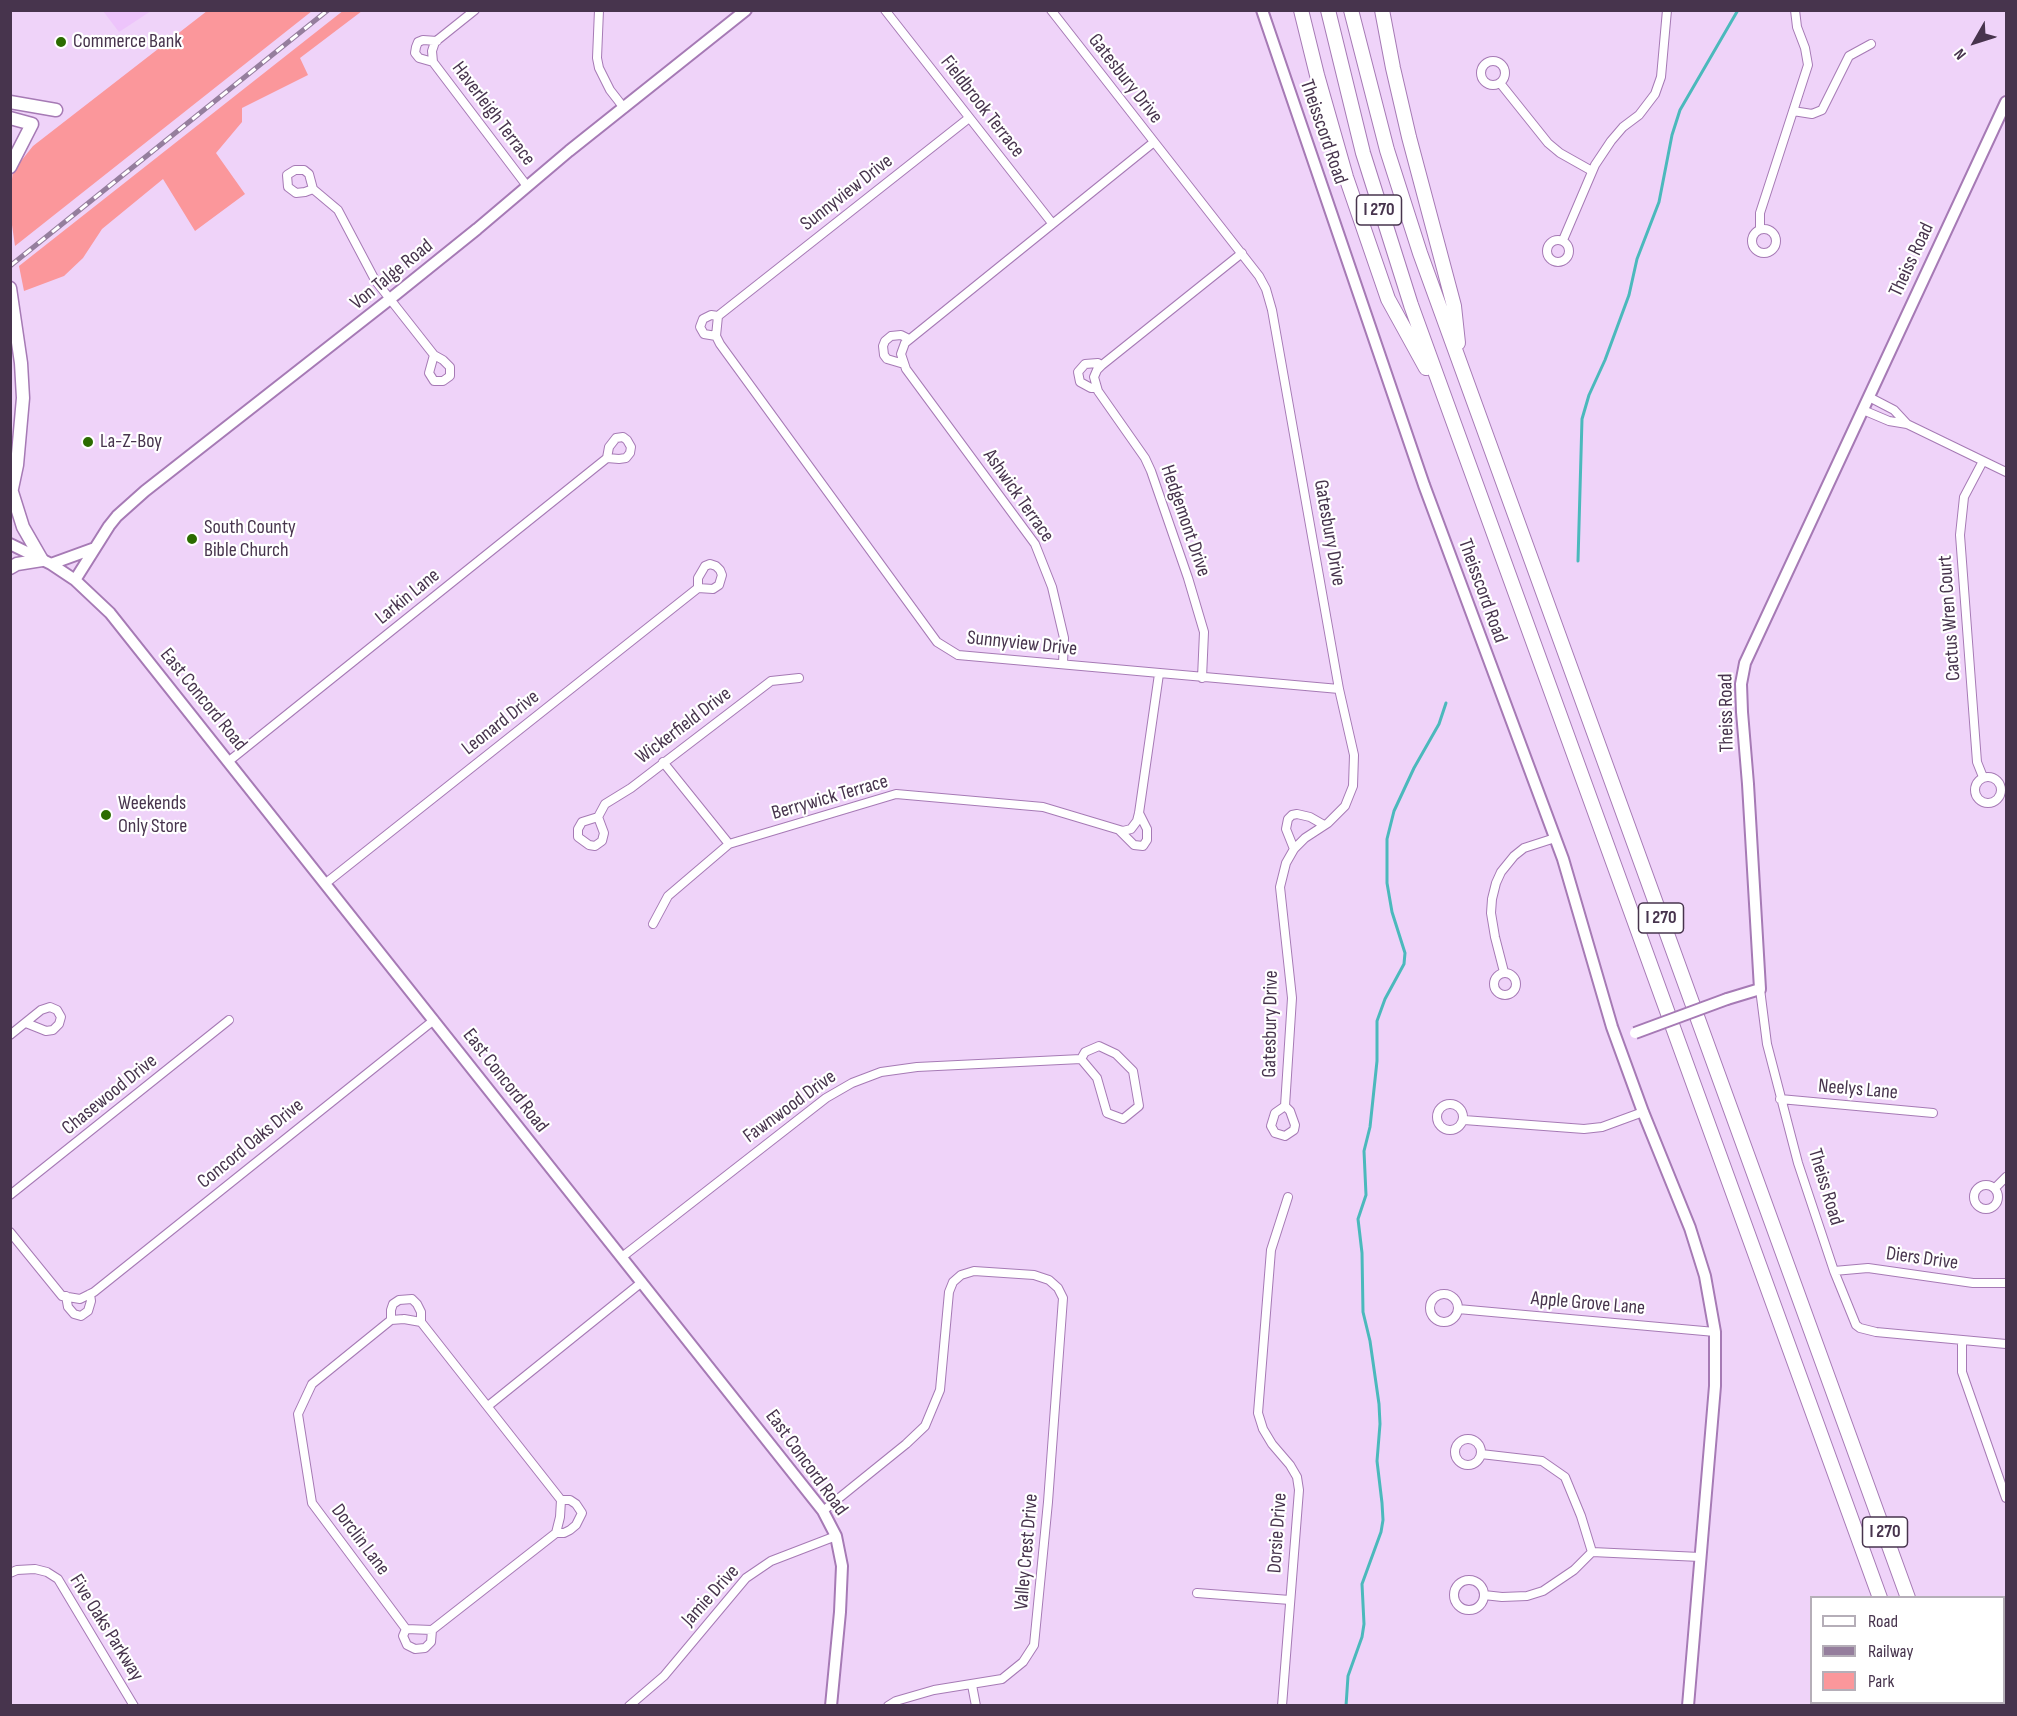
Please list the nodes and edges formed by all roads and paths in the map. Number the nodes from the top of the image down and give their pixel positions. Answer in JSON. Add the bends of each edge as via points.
{"nodes":[{"id":1,"x":475,"y":10,"type":"edge"},
{"id":2,"x":599,"y":10,"type":"edge"},
{"id":3,"x":746,"y":10,"type":"edge"},
{"id":4,"x":885,"y":10,"type":"edge"},
{"id":5,"x":1051,"y":10,"type":"edge"},
{"id":6,"x":1262,"y":10,"type":"edge"},
{"id":7,"x":1300,"y":10,"type":"edge"},
{"id":8,"x":1328,"y":10,"type":"edge"},
{"id":9,"x":1351,"y":10,"type":"edge"},
{"id":10,"x":1382,"y":10,"type":"edge"},
{"id":11,"x":1667,"y":10,"type":"edge"},
{"id":12,"x":1795,"y":10,"type":"edge"},
{"id":13,"x":437,"y":41,"type":"junction"},
{"id":14,"x":1871,"y":44,"type":"dead end"},
{"id":15,"x":433,"y":62,"type":"junction"},
{"id":16,"x":1500,"y":83,"type":"dead end"},
{"id":17,"x":10,"y":102,"type":"edge"},
{"id":18,"x":2007,"y":102,"type":"edge"},
{"id":19,"x":624,"y":108,"type":"junction"},
{"id":20,"x":56,"y":110,"type":"dead end"},
{"id":21,"x":1793,"y":111,"type":"junction"},
{"id":22,"x":10,"y":118,"type":"edge"},
{"id":23,"x":969,"y":118,"type":"junction"},
{"id":24,"x":1154,"y":142,"type":"junction"},
{"id":25,"x":10,"y":167,"type":"edge"},
{"id":26,"x":1593,"y":171,"type":"junction"},
{"id":27,"x":527,"y":186,"type":"junction"},
{"id":28,"x":313,"y":189,"type":"dead end"},
{"id":29,"x":1052,"y":223,"type":"junction"},
{"id":30,"x":1760,"y":230,"type":"dead end"},
{"id":31,"x":1563,"y":240,"type":"dead end"},
{"id":32,"x":1242,"y":253,"type":"junction"},
{"id":33,"x":10,"y":288,"type":"edge"},
{"id":34,"x":390,"y":299,"type":"junction"},
{"id":35,"x":718,"y":316,"type":"junction"},
{"id":36,"x":716,"y":336,"type":"junction"},
{"id":37,"x":909,"y":339,"type":"junction"},
{"id":38,"x":434,"y":355,"type":"dead end"},
{"id":39,"x":904,"y":364,"type":"junction"},
{"id":40,"x":1101,"y":365,"type":"junction"},
{"id":41,"x":1462,"y":369,"type":"junction"},
{"id":42,"x":1097,"y":388,"type":"junction"},
{"id":43,"x":1869,"y":397,"type":"junction"},
{"id":44,"x":1446,"y":404,"type":"junction"},
{"id":45,"x":1863,"y":410,"type":"junction"},
{"id":46,"x":1907,"y":424,"type":"junction"},
{"id":47,"x":607,"y":458,"type":"dead end"},
{"id":48,"x":1983,"y":461,"type":"junction"},
{"id":49,"x":2007,"y":472,"type":"edge"},
{"id":50,"x":11,"y":495,"type":"edge"},
{"id":51,"x":10,"y":544,"type":"edge"},
{"id":52,"x":96,"y":548,"type":"junction"},
{"id":53,"x":46,"y":562,"type":"junction"},
{"id":54,"x":10,"y":568,"type":"edge"},
{"id":55,"x":75,"y":580,"type":"junction"},
{"id":56,"x":698,"y":588,"type":"dead end"},
{"id":57,"x":1063,"y":664,"type":"junction"},
{"id":58,"x":1159,"y":674,"type":"junction"},
{"id":59,"x":799,"y":678,"type":"dead end"},
{"id":60,"x":1202,"y":678,"type":"junction"},
{"id":61,"x":1339,"y":689,"type":"junction"},
{"id":62,"x":229,"y":761,"type":"junction"},
{"id":63,"x":663,"y":762,"type":"junction"},
{"id":64,"x":1983,"y":777,"type":"dead end"},
{"id":65,"x":1139,"y":813,"type":"junction"},
{"id":66,"x":598,"y":818,"type":"dead end"},
{"id":67,"x":1324,"y":825,"type":"junction"},
{"id":68,"x":1120,"y":831,"type":"junction"},
{"id":69,"x":1555,"y":838,"type":"junction"},
{"id":70,"x":729,"y":844,"type":"junction"},
{"id":71,"x":1294,"y":849,"type":"junction"},
{"id":72,"x":326,"y":883,"type":"junction"},
{"id":73,"x":653,"y":924,"type":"dead end"},
{"id":74,"x":1504,"y":972,"type":"dead end"},
{"id":75,"x":1760,"y":989,"type":"junction"},
{"id":76,"x":230,"y":1020,"type":"dead end"},
{"id":77,"x":434,"y":1020,"type":"junction"},
{"id":78,"x":26,"y":1023,"type":"dead end"},
{"id":79,"x":10,"y":1035,"type":"edge"},
{"id":80,"x":1617,"y":1040,"type":"junction"},
{"id":81,"x":1081,"y":1059,"type":"junction"},
{"id":82,"x":1780,"y":1100,"type":"junction"},
{"id":83,"x":1285,"y":1106,"type":"dead end"},
{"id":84,"x":1643,"y":1112,"type":"junction"},
{"id":85,"x":1933,"y":1113,"type":"dead end"},
{"id":86,"x":1464,"y":1120,"type":"dead end"},
{"id":87,"x":2007,"y":1177,"type":"edge"},
{"id":88,"x":1995,"y":1188,"type":"dead end"},
{"id":89,"x":10,"y":1195,"type":"edge"},
{"id":90,"x":1288,"y":1197,"type":"dead end"},
{"id":91,"x":10,"y":1232,"type":"edge"},
{"id":92,"x":622,"y":1257,"type":"junction"},
{"id":93,"x":1834,"y":1271,"type":"junction"},
{"id":94,"x":642,"y":1282,"type":"junction"},
{"id":95,"x":2007,"y":1283,"type":"edge"},
{"id":96,"x":90,"y":1294,"type":"junction"},
{"id":97,"x":66,"y":1296,"type":"junction"},
{"id":98,"x":1458,"y":1309,"type":"dead end"},
{"id":99,"x":391,"y":1320,"type":"junction"},
{"id":100,"x":421,"y":1322,"type":"junction"},
{"id":101,"x":1715,"y":1332,"type":"junction"},
{"id":102,"x":1962,"y":1340,"type":"junction"},
{"id":103,"x":2007,"y":1344,"type":"edge"},
{"id":104,"x":488,"y":1406,"type":"junction"},
{"id":105,"x":1481,"y":1454,"type":"dead end"},
{"id":106,"x":2007,"y":1498,"type":"edge"},
{"id":107,"x":561,"y":1500,"type":"junction"},
{"id":108,"x":823,"y":1510,"type":"junction"},
{"id":109,"x":556,"y":1533,"type":"junction"},
{"id":110,"x":836,"y":1536,"type":"junction"},
{"id":111,"x":1592,"y":1552,"type":"junction"},
{"id":112,"x":1700,"y":1557,"type":"junction"},
{"id":113,"x":10,"y":1573,"type":"edge"},
{"id":114,"x":1197,"y":1593,"type":"dead end"},
{"id":115,"x":1484,"y":1595,"type":"junction"},
{"id":116,"x":1879,"y":1596,"type":"edge"},
{"id":117,"x":1907,"y":1596,"type":"edge"},
{"id":118,"x":1290,"y":1600,"type":"junction"},
{"id":119,"x":406,"y":1629,"type":"junction"},
{"id":120,"x":432,"y":1630,"type":"junction"},
{"id":121,"x":972,"y":1685,"type":"junction"},
{"id":122,"x":134,"y":1706,"type":"edge"},
{"id":123,"x":629,"y":1706,"type":"edge"},
{"id":124,"x":831,"y":1706,"type":"edge"},
{"id":125,"x":888,"y":1706,"type":"edge"},
{"id":126,"x":976,"y":1706,"type":"edge"},
{"id":127,"x":1282,"y":1706,"type":"edge"},
{"id":128,"x":1688,"y":1706,"type":"edge"}],
"edges":[{"from":1,"to":13,"type":"street","name":"Haverleigh Terrace"},
{"from":2,"to":19,"type":"street","via":[[599,68]]},
{"from":3,"to":19,"type":"street","name":"Von Talge Road"},
{"from":4,"to":23,"type":"street","name":"Fieldbrook Terrace"},
{"from":5,"to":24,"type":"street","name":"Gatesbury Drive"},
{"from":6,"to":69,"type":"street","name":"Theisscord Road","via":[[1424,484]]},
{"from":7,"to":44,"type":"highway","via":[[1343,166],[1388,299]]},
{"from":8,"to":44,"type":"highway","number":"I 270","via":[[1378,204]]},
{"from":9,"to":41,"type":"highway","number":"I 270","via":[[1387,150]]},
{"from":10,"to":41,"type":"highway","via":[[1409,137],[1454,306]]},
{"from":11,"to":26,"type":"street","via":[[1661,77],[1655,94],[1611,141]]},
{"from":12,"to":21,"type":"street","via":[[1808,65]]},
{"from":13,"to":15,"type":"street","name":"Haverleigh Terrace","via":[[432,51]]},
{"from":13,"to":15,"type":"street","name":"Haverleigh Terrace","via":[[423,40],[416,47],[419,58]]},
{"from":14,"to":21,"type":"street","via":[[1849,56],[1822,110],[1812,114]]},
{"from":15,"to":27,"type":"street","name":"Haverleigh Terrace"},
{"from":16,"to":26,"type":"street","via":[[1554,149]]},
{"from":17,"to":20,"type":"main road"},
{"from":18,"to":43,"type":"street","name":"Theiss Road"},
{"from":19,"to":27,"type":"street","name":"Von Talge Road"},
{"from":21,"to":30,"type":"street","via":[[1760,213]]},
{"from":22,"to":25,"type":"main road","via":[[32,124]]},
{"from":23,"to":29,"type":"street","name":"Fieldbrook Terrace"},
{"from":23,"to":35,"type":"street","name":"Sunnyview Drive"},
{"from":24,"to":29,"type":"street","name":"Ashwick Terrace"},
{"from":24,"to":32,"type":"street","name":"Gatesbury Drive"},
{"from":26,"to":31,"type":"street"},
{"from":27,"to":34,"type":"street","name":"Von Talge Road"},
{"from":28,"to":34,"type":"street","via":[[338,210]]},
{"from":29,"to":37,"type":"street","name":"Ashwick Terrace"},
{"from":32,"to":40,"type":"street","name":"Hedgemont Drive"},
{"from":32,"to":61,"type":"street","name":"Gatesbury Drive","via":[[1266,289],[1272,310]]},
{"from":33,"to":50,"type":"main road","via":[[23,398]]},
{"from":34,"to":38,"type":"street"},
{"from":34,"to":52,"type":"street","name":"Von Talge Road","via":[[145,491],[117,516]]},
{"from":35,"to":36,"type":"street"},
{"from":35,"to":36,"type":"street","name":"Sunnyview Drive","via":[[703,319],[700,327],[704,334]]},
{"from":36,"to":57,"type":"street","name":"Sunnyview Drive","via":[[937,642],[958,655]]},
{"from":37,"to":39,"type":"street","via":[[901,354]]},
{"from":37,"to":39,"type":"street","name":"Ashwick Terrace","via":[[891,336],[883,346],[887,359]]},
{"from":39,"to":57,"type":"street","name":"Ashwick Terrace","via":[[1035,544],[1052,586],[1064,638]]},
{"from":40,"to":42,"type":"street","via":[[1094,377]]},
{"from":40,"to":42,"type":"street","name":"Hedgemont Drive","via":[[1084,364],[1077,372],[1080,382]]},
{"from":41,"to":117,"type":"highway","number":"I 270"},
{"from":42,"to":60,"type":"street","name":"Hedgemont Drive","via":[[1151,471],[1204,632]]},
{"from":43,"to":45,"type":"street","name":"Theiss Road"},
{"from":43,"to":46,"type":"street","via":[[1894,410]]},
{"from":44,"to":116,"type":"highway","number":"I 270"},
{"from":45,"to":46,"type":"street"},
{"from":45,"to":75,"type":"street","name":"Theiss Road","via":[[1755,638],[1743,673],[1742,712]]},
{"from":46,"to":48,"type":"street"},
{"from":47,"to":62,"type":"street","name":"Larkin Lane"},
{"from":48,"to":49,"type":"street"},
{"from":48,"to":64,"type":"street","name":"Cactus Wren Court","via":[[1964,497],[1960,535],[1977,762]]},
{"from":50,"to":53,"type":"main road","via":[[23,527]]},
{"from":51,"to":53,"type":"street","name":"East Concord Road"},
{"from":52,"to":53,"type":"street"},
{"from":52,"to":55,"type":"street","name":"Von Talge Road"},
{"from":53,"to":54,"type":"main road"},
{"from":53,"to":55,"type":"street","name":"East Concord Road"},
{"from":55,"to":62,"type":"street","name":"East Concord Road","via":[[110,613]]},
{"from":56,"to":72,"type":"street","name":"Leonard Drive"},
{"from":57,"to":58,"type":"street","name":"Sunnyview Drive"},
{"from":58,"to":60,"type":"street","name":"Sunnyview Drive"},
{"from":58,"to":65,"type":"street","name":"Berrywick Terrace"},
{"from":59,"to":63,"type":"street","name":"Wickerfield Drive","via":[[771,681]]},
{"from":60,"to":61,"type":"street","name":"Sunnyview Drive"},
{"from":61,"to":67,"type":"street","name":"Gatesbury Drive","via":[[1354,755],[1353,786],[1345,806]]},
{"from":62,"to":72,"type":"street","name":"East Concord Road"},
{"from":63,"to":66,"type":"street","name":"Wickerfield Drive","via":[[605,804]]},
{"from":63,"to":70,"type":"street"},
{"from":65,"to":68,"type":"street","via":[[1131,829]]},
{"from":65,"to":68,"type":"street","name":"Berrywick Terrace","via":[[1147,829],[1148,840],[1143,846],[1134,845]]},
{"from":67,"to":71,"type":"street","name":"Gatesbury Drive"},
{"from":67,"to":71,"type":"street","via":[[1310,817],[1292,815],[1287,819],[1286,829]]},
{"from":68,"to":70,"type":"street","name":"Berrywick Terrace","via":[[1044,807],[896,794]]},
{"from":69,"to":74,"type":"street","via":[[1524,848],[1501,872],[1496,884],[1491,913]]},
{"from":69,"to":80,"type":"street","name":"Theisscord Road"},
{"from":70,"to":73,"type":"street","name":"Berrywick Terrace","via":[[668,897]]},
{"from":71,"to":83,"type":"street","name":"Gatesbury Drive","via":[[1280,887],[1292,998]]},
{"from":72,"to":77,"type":"street","name":"East Concord Road"},
{"from":75,"to":80,"type":"street","bridge":true},
{"from":75,"to":82,"type":"street","name":"Theiss Road"},
{"from":76,"to":89,"type":"street","name":"Chasewood Drive"},
{"from":77,"to":92,"type":"street","name":"East Concord Road"},
{"from":77,"to":96,"type":"street","name":"Concord Oaks Drive"},
{"from":78,"to":79,"type":"street"},
{"from":80,"to":84,"type":"street"},
{"from":81,"to":81,"type":"street","name":"Fawnwood Drive","via":[[1097,1078],[1107,1113],[1123,1119],[1139,1106],[1133,1071],[1116,1054],[1099,1046],[1085,1052]]},
{"from":81,"to":92,"type":"street","name":"Fawnwood Drive","via":[[916,1067],[881,1072],[852,1083],[802,1115]]},
{"from":82,"to":85,"type":"street","name":"Neelys Lane"},
{"from":82,"to":93,"type":"street","name":"Theiss Road"},
{"from":84,"to":86,"type":"street","via":[[1584,1129]]},
{"from":84,"to":101,"type":"street","via":[[1699,1254]]},
{"from":87,"to":88,"type":"street"},
{"from":90,"to":118,"type":"street","name":"Dorsie Drive","via":[[1271,1250],[1258,1413],[1272,1444],[1297,1477]]},
{"from":91,"to":97,"type":"street","name":"Concord Oaks Drive","via":[[62,1296]]},
{"from":92,"to":94,"type":"street","name":"East Concord Road"},
{"from":93,"to":95,"type":"street","name":"Diers Drive","via":[[1868,1268],[1973,1283]]},
{"from":93,"to":102,"type":"street","name":"Theiss Road","via":[[1852,1318],[1860,1328]]},
{"from":94,"to":104,"type":"street"},
{"from":94,"to":108,"type":"street","name":"East Concord Road"},
{"from":96,"to":97,"type":"street","via":[[80,1299]]},
{"from":96,"to":97,"type":"street","name":"Concord Oaks Drive","via":[[88,1311],[81,1316],[68,1307]]},
{"from":98,"to":101,"type":"street","name":"Apple Grove Lane"},
{"from":99,"to":100,"type":"street"},
{"from":99,"to":100,"type":"street","name":"Dorclin Lane","via":[[393,1304],[405,1298],[417,1304],[422,1312]]},
{"from":99,"to":119,"type":"street","name":"Dorclin Lane","via":[[312,1384],[298,1414],[312,1503]]},
{"from":100,"to":104,"type":"street","name":"Dorclin Lane"},
{"from":101,"to":112,"type":"street","via":[[1715,1386]]},
{"from":102,"to":103,"type":"street"},
{"from":102,"to":106,"type":"street","via":[[1962,1372]]},
{"from":104,"to":107,"type":"street","name":"Dorclin Lane"},
{"from":105,"to":111,"type":"street","via":[[1542,1461],[1565,1477]]},
{"from":107,"to":109,"type":"street"},
{"from":107,"to":109,"type":"street","name":"Dorclin Lane","via":[[570,1500],[582,1513],[570,1530]]},
{"from":108,"to":110,"type":"street","name":"East Concord Road"},
{"from":108,"to":121,"type":"street","name":"Valley Crest Drive","via":[[924,1426],[940,1390],[953,1282],[974,1271],[1034,1275],[1058,1288],[1063,1298],[1034,1645],[1023,1662],[1002,1679]]},
{"from":109,"to":120,"type":"street","name":"Dorclin Lane"},
{"from":110,"to":123,"type":"street","name":"Jamie Drive","via":[[771,1562],[746,1578],[664,1676]]},
{"from":110,"to":124,"type":"street","name":"East Concord Road","via":[[842,1554],[842,1584]]},
{"from":111,"to":112,"type":"street"},
{"from":111,"to":115,"type":"street","via":[[1543,1591],[1527,1596]]},
{"from":112,"to":128,"type":"street"},
{"from":113,"to":122,"type":"street","name":"Five Oaks Parkway","via":[[35,1569],[58,1579]]},
{"from":114,"to":118,"type":"street"},
{"from":115,"to":115,"type":"street","via":[[1482,1587],[1470,1580],[1459,1584],[1454,1595],[1465,1610],[1473,1610],[1483,1602]]},
{"from":118,"to":127,"type":"street","name":"Dorsie Drive"},
{"from":119,"to":120,"type":"street"},
{"from":119,"to":120,"type":"street","name":"Dorclin Lane","via":[[408,1646],[415,1649],[425,1648],[431,1642]]},
{"from":121,"to":125,"type":"street","name":"Valley Crest Drive","via":[[934,1690]]},
{"from":121,"to":126,"type":"street"}]}
